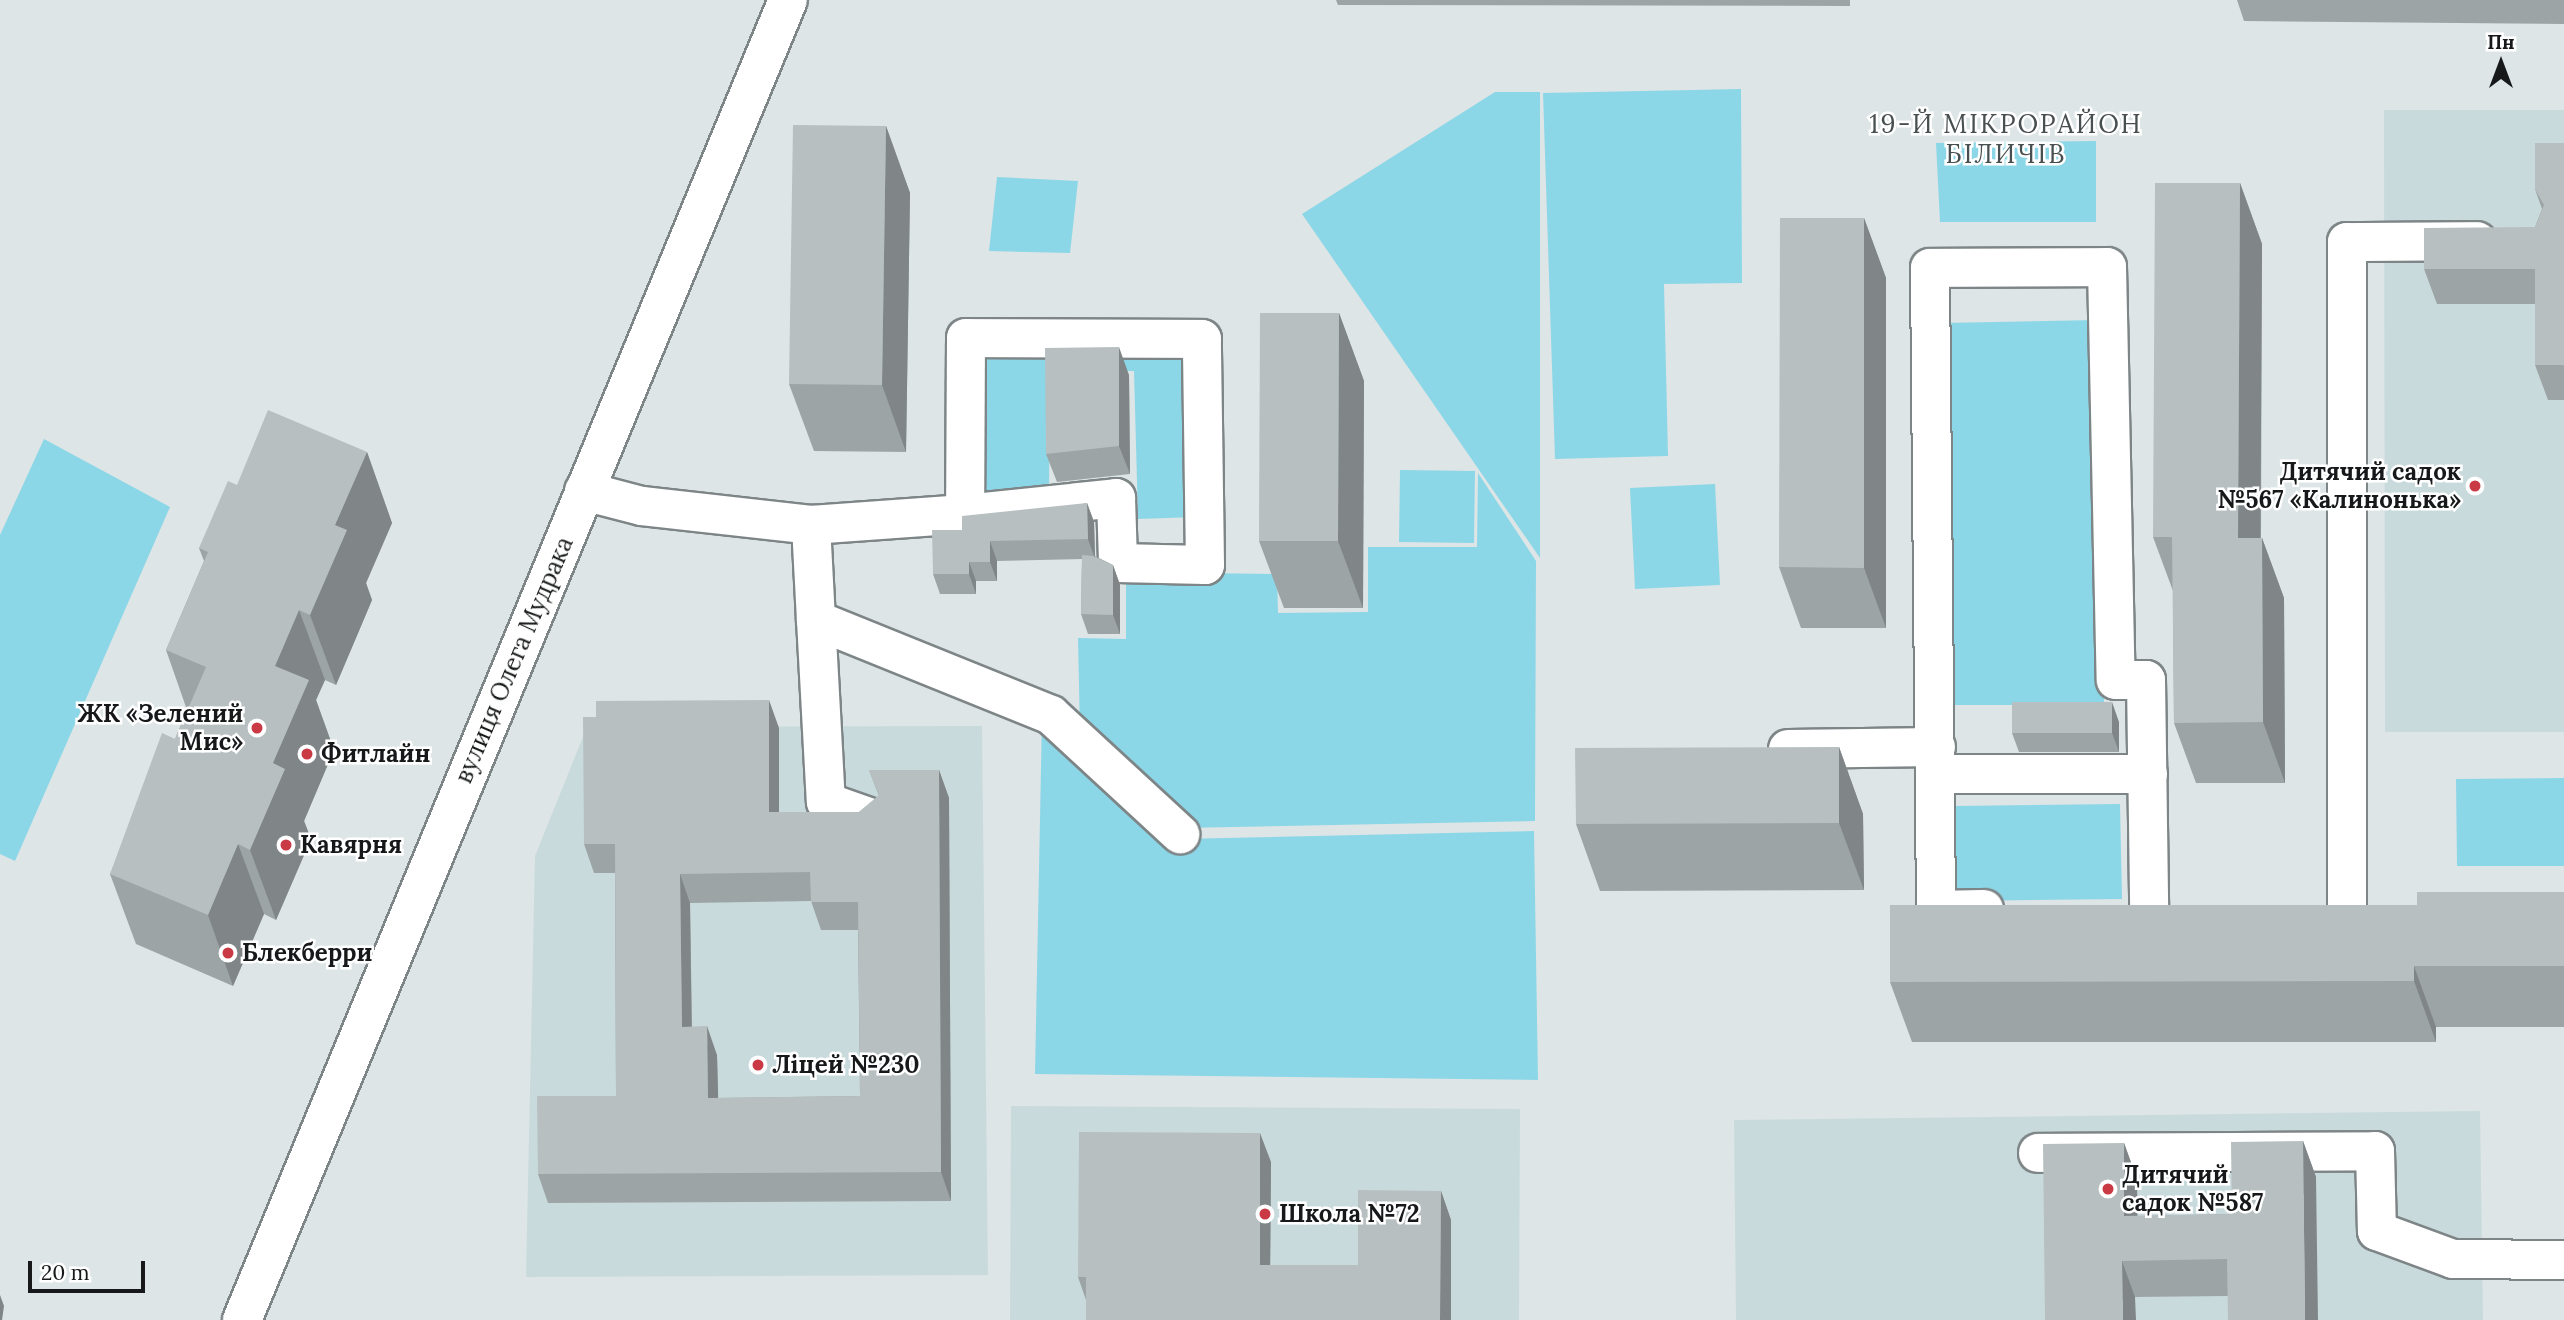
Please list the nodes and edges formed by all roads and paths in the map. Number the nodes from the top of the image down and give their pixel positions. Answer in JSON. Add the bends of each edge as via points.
{"nodes":[{"id":1,"x":788,"y":0,"type":"edge"},
{"id":2,"x":2508,"y":241,"type":"edge"},
{"id":3,"x":584,"y":491,"type":"junction"},
{"id":4,"x":965,"y":514,"type":"junction"},
{"id":5,"x":811,"y":525,"type":"junction"},
{"id":6,"x":816,"y":621,"type":"junction"},
{"id":7,"x":1756,"y":750,"type":"edge"},
{"id":8,"x":1937,"y":761,"type":"junction"},
{"id":9,"x":2148,"y":774,"type":"junction"},
{"id":10,"x":869,"y":817,"type":"edge"},
{"id":11,"x":1180,"y":834,"type":"dead end"},
{"id":12,"x":2307,"y":907,"type":"edge"},
{"id":13,"x":2347,"y":907,"type":"junction"},
{"id":14,"x":2387,"y":907,"type":"edge"},
{"id":15,"x":2109,"y":908,"type":"edge"},
{"id":16,"x":2149,"y":908,"type":"junction"},
{"id":17,"x":2189,"y":908,"type":"edge"},
{"id":18,"x":2016,"y":909,"type":"edge"},
{"id":19,"x":2038,"y":1153,"type":"dead end"},
{"id":20,"x":2564,"y":1260,"type":"edge"},
{"id":21,"x":242,"y":1320,"type":"edge"}],
"edges":[{"from":1,"to":3,"type":"street","name":"вулиця Олега Мудрака"},
{"from":2,"to":13,"type":"street","via":[[2347,242]]},
{"from":3,"to":5,"type":"street","via":[[642,506]]},
{"from":3,"to":21,"type":"street","name":"вулиця Олега Мудрака"},
{"from":4,"to":4,"type":"street","via":[[1116,498],[1118,563],[1205,565],[1202,339],[966,338]]},
{"from":4,"to":5,"type":"street"},
{"from":5,"to":6,"type":"street"},
{"from":6,"to":10,"type":"street","via":[[826,802]]},
{"from":6,"to":11,"type":"street","via":[[1051,715]]},
{"from":7,"to":8,"type":"street"},
{"from":8,"to":9,"type":"street"},
{"from":8,"to":9,"type":"street","via":[[1930,268],[2107,267],[2116,680],[2146,680]]},
{"from":8,"to":18,"type":"street","via":[[1936,910]]},
{"from":9,"to":16,"type":"street"},
{"from":12,"to":13,"type":"street"},
{"from":13,"to":14,"type":"street"},
{"from":15,"to":16,"type":"street"},
{"from":16,"to":17,"type":"street"},
{"from":19,"to":20,"type":"street","via":[[2375,1151],[2376,1231],[2453,1259]]}]}
